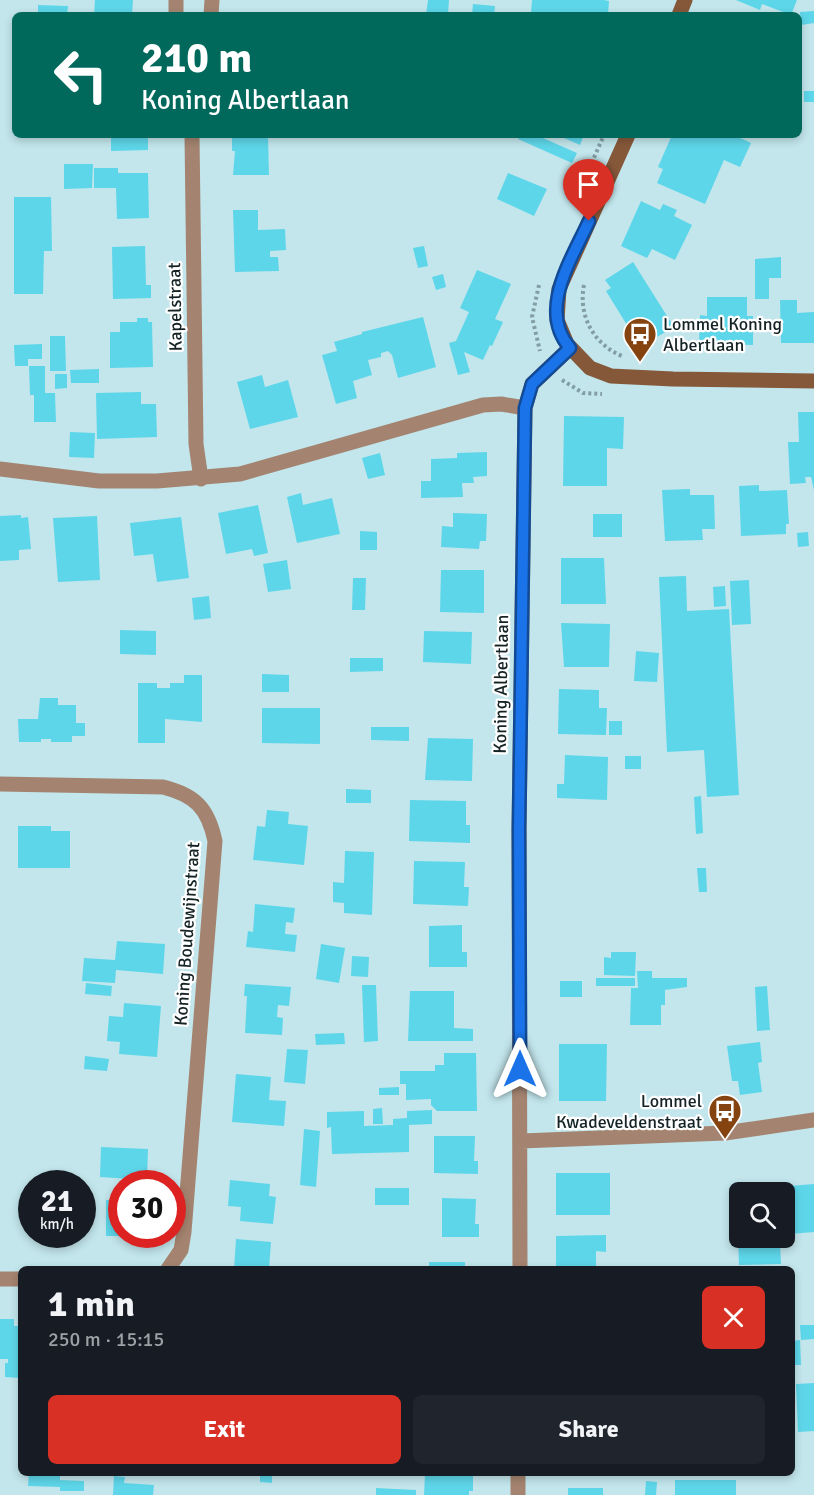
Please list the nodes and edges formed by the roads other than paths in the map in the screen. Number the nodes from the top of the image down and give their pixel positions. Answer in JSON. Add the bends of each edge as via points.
{"nodes":[{"id":1,"x":192,"y":138,"type":"edge"},
{"id":2,"x":626,"y":138,"type":"edge"},
{"id":3,"x":570,"y":348,"type":"junction"},
{"id":4,"x":814,"y":381,"type":"edge"},
{"id":5,"x":525,"y":408,"type":"junction"},
{"id":6,"x":0,"y":470,"type":"edge"},
{"id":7,"x":201,"y":479,"type":"junction"},
{"id":8,"x":0,"y":784,"type":"edge"},
{"id":9,"x":814,"y":1120,"type":"edge"},
{"id":10,"x":521,"y":1141,"type":"junction"},
{"id":11,"x":170,"y":1266,"type":"edge"},
{"id":12,"x":520,"y":1266,"type":"edge"},
{"id":13,"x":0,"y":1279,"type":"edge"},
{"id":14,"x":18,"y":1279,"type":"edge"},
{"id":15,"x":518,"y":1476,"type":"edge"},
{"id":16,"x":518,"y":1495,"type":"edge"}],
"edges":[{"from":1,"to":7,"type":"street","name":"Kapelstraat","via":[[196,444]]},
{"from":2,"to":3,"type":"main road","via":[[559,289],[558,325]]},
{"from":3,"to":4,"type":"main road","via":[[590,368],[627,378]]},
{"from":3,"to":5,"type":"street","name":"Koning Albertlaan","via":[[532,384]]},
{"from":5,"to":7,"type":"street","via":[[483,405],[251,471]]},
{"from":5,"to":10,"type":"street","name":"Koning Albertlaan","via":[[519,829]]},
{"from":6,"to":7,"type":"street","via":[[99,481]]},
{"from":8,"to":11,"type":"street","name":"Koning Boudewijnstraat","via":[[163,788],[183,792],[194,800],[211,824],[215,841],[184,1232],[181,1250]]},
{"from":9,"to":10,"type":"street","via":[[725,1133]]},
{"from":10,"to":12,"type":"street","name":"Koning Albertlaan"},
{"from":13,"to":14,"type":"street"},
{"from":15,"to":16,"type":"street"}]}
